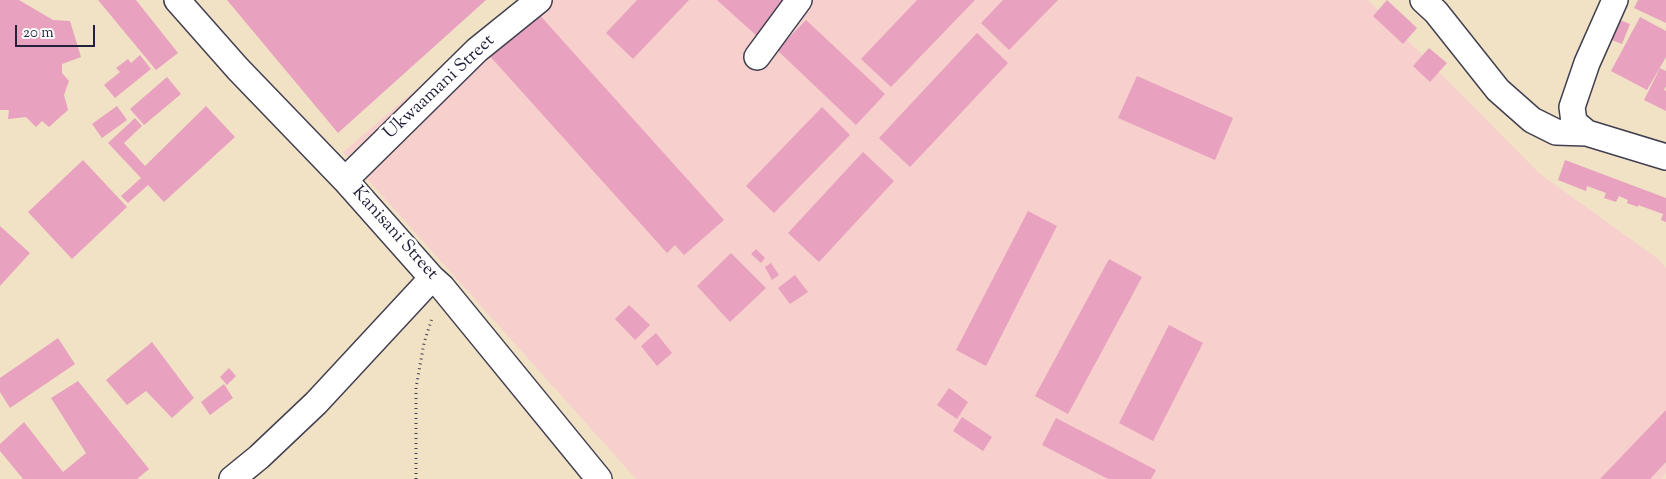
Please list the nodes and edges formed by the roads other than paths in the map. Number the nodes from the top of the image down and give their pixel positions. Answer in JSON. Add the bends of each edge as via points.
{"nodes":[{"id":1,"x":177,"y":0,"type":"edge"},
{"id":2,"x":539,"y":0,"type":"edge"},
{"id":3,"x":799,"y":0,"type":"edge"},
{"id":4,"x":1424,"y":0,"type":"edge"},
{"id":5,"x":1615,"y":0,"type":"edge"},
{"id":6,"x":757,"y":57,"type":"dead end"},
{"id":7,"x":1587,"y":133,"type":"junction"},
{"id":8,"x":1666,"y":157,"type":"edge"},
{"id":9,"x":345,"y":180,"type":"junction"},
{"id":10,"x":437,"y":283,"type":"junction"},
{"id":11,"x":232,"y":479,"type":"edge"},
{"id":12,"x":599,"y":479,"type":"edge"}],
"edges":[{"from":1,"to":9,"type":"street","name":"Kanisani Street"},
{"from":2,"to":9,"type":"street","name":"Ukwaamani Street","via":[[477,50]]},
{"from":3,"to":6,"type":"street"},
{"from":4,"to":7,"type":"street","via":[[1498,90],[1532,120],[1556,132]]},
{"from":5,"to":7,"type":"street","via":[[1587,63],[1572,108],[1574,122]]},
{"from":7,"to":8,"type":"street"},
{"from":9,"to":10,"type":"street","name":"Kanisani Street"},
{"from":10,"to":11,"type":"street","via":[[260,457]]},
{"from":10,"to":12,"type":"street","name":"Kanisani Street"}]}
